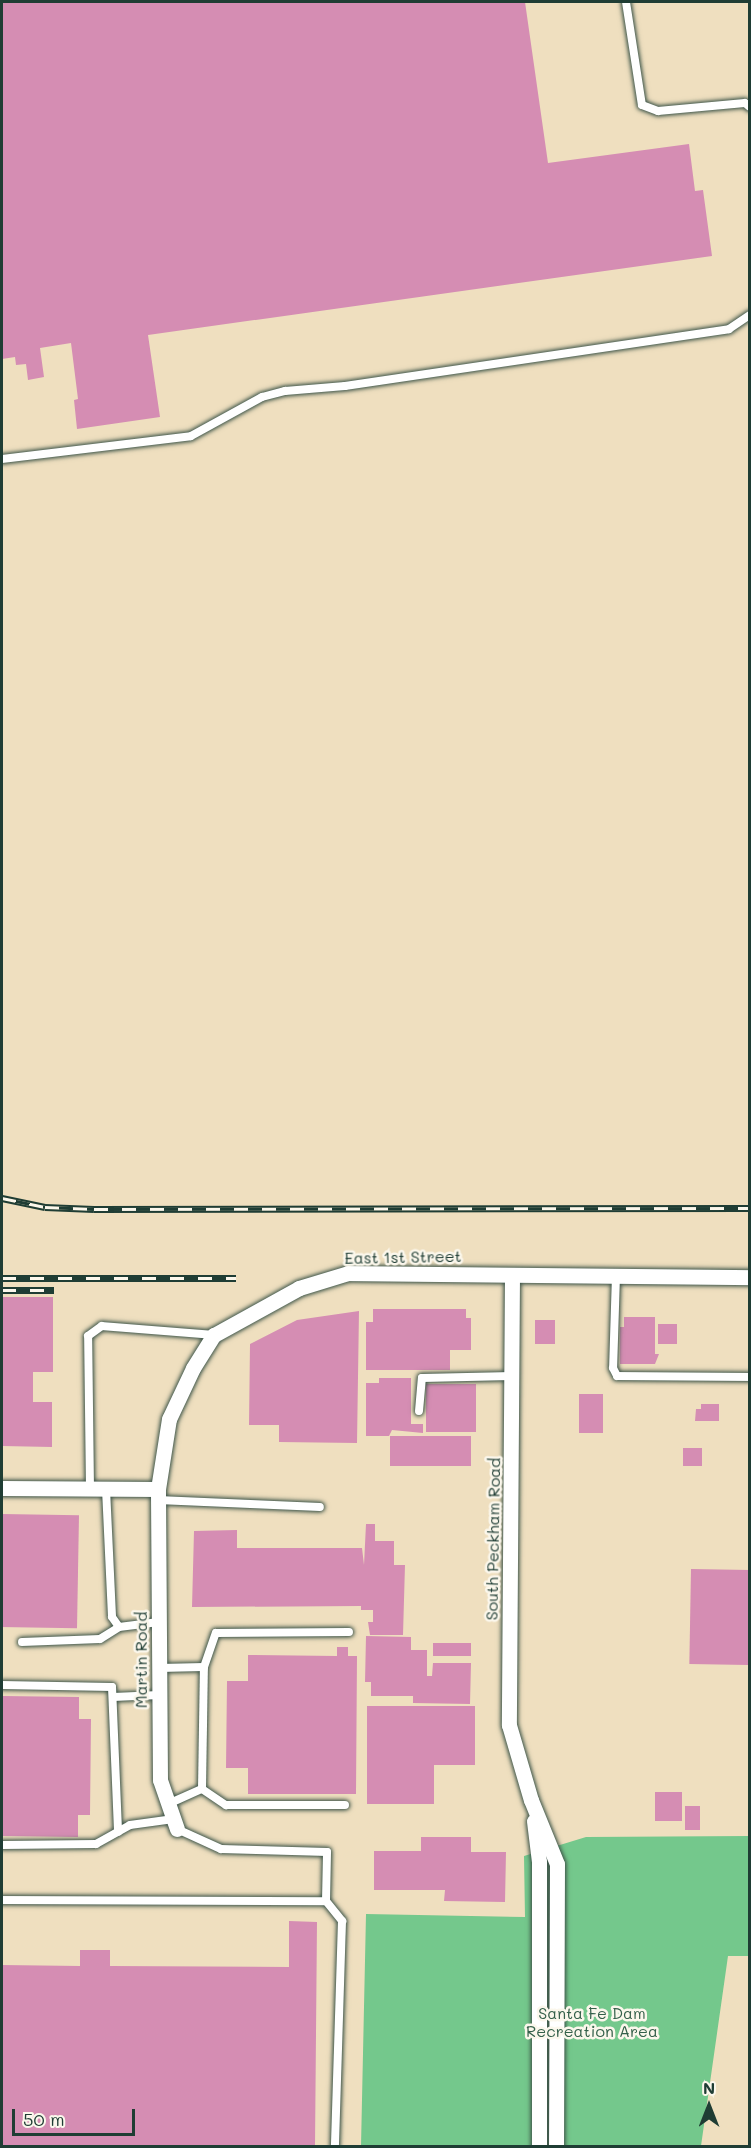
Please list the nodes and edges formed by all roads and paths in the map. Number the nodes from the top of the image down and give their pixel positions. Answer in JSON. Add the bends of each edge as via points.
{"nodes":[{"id":1,"x":626,"y":2,"type":"edge"},
{"id":2,"x":750,"y":107,"type":"edge"},
{"id":3,"x":750,"y":315,"type":"edge"},
{"id":4,"x":2,"y":459,"type":"edge"},
{"id":5,"x":512,"y":1275,"type":"junction"},
{"id":6,"x":616,"y":1275,"type":"junction"},
{"id":7,"x":750,"y":1277,"type":"edge"},
{"id":8,"x":214,"y":1335,"type":"junction"},
{"id":9,"x":512,"y":1376,"type":"junction"},
{"id":10,"x":750,"y":1377,"type":"edge"},
{"id":11,"x":419,"y":1411,"type":"dead end"},
{"id":12,"x":2,"y":1488,"type":"edge"},
{"id":13,"x":90,"y":1489,"type":"junction"},
{"id":14,"x":106,"y":1489,"type":"junction"},
{"id":15,"x":158,"y":1495,"type":"junction"},
{"id":16,"x":320,"y":1507,"type":"dead end"},
{"id":17,"x":159,"y":1622,"type":"junction"},
{"id":18,"x":119,"y":1627,"type":"junction"},
{"id":19,"x":349,"y":1632,"type":"dead end"},
{"id":20,"x":22,"y":1642,"type":"dead end"},
{"id":21,"x":204,"y":1667,"type":"junction"},
{"id":22,"x":159,"y":1668,"type":"junction"},
{"id":23,"x":2,"y":1685,"type":"edge"},
{"id":24,"x":159,"y":1695,"type":"junction"},
{"id":25,"x":112,"y":1697,"type":"junction"},
{"id":26,"x":202,"y":1789,"type":"junction"},
{"id":27,"x":531,"y":1800,"type":"junction"},
{"id":28,"x":168,"y":1804,"type":"junction"},
{"id":29,"x":345,"y":1805,"type":"dead end"},
{"id":30,"x":175,"y":1824,"type":"junction"},
{"id":31,"x":118,"y":1832,"type":"junction"},
{"id":32,"x":2,"y":1845,"type":"edge"},
{"id":33,"x":2,"y":1900,"type":"edge"},
{"id":34,"x":326,"y":1901,"type":"junction"},
{"id":35,"x":335,"y":2146,"type":"edge"},
{"id":36,"x":539,"y":2146,"type":"edge"},
{"id":37,"x":556,"y":2146,"type":"edge"}],
"edges":[{"from":1,"to":2,"type":"lane","via":[[642,105],[658,111],[745,103]]},
{"from":3,"to":4,"type":"lane","via":[[729,329],[345,386],[285,391],[262,397],[190,436]]},
{"from":5,"to":6,"type":"street","name":"East 1st Street"},
{"from":5,"to":8,"type":"street","name":"East 1st Street","via":[[348,1273],[299,1288]]},
{"from":5,"to":9,"type":"street","name":"South Peckham Road"},
{"from":6,"to":7,"type":"street","name":"East 1st Street"},
{"from":6,"to":10,"type":"lane","via":[[613,1368],[617,1376]]},
{"from":8,"to":13,"type":"lane","via":[[102,1326],[88,1336]]},
{"from":8,"to":15,"type":"street","name":"East 1st Street","via":[[193,1368],[170,1419]]},
{"from":9,"to":11,"type":"lane","via":[[422,1378]]},
{"from":9,"to":27,"type":"street","name":"South Peckham Road","via":[[509,1725]]},
{"from":12,"to":13,"type":"street"},
{"from":13,"to":14,"type":"street"},
{"from":14,"to":15,"type":"street"},
{"from":14,"to":18,"type":"lane","via":[[112,1617]]},
{"from":15,"to":16,"type":"lane"},
{"from":15,"to":17,"type":"street","name":"Martin Road"},
{"from":17,"to":18,"type":"lane"},
{"from":17,"to":22,"type":"street","name":"Martin Road"},
{"from":18,"to":20,"type":"lane","via":[[100,1639]]},
{"from":19,"to":21,"type":"lane","via":[[216,1633]]},
{"from":21,"to":22,"type":"lane"},
{"from":21,"to":26,"type":"lane"},
{"from":22,"to":24,"type":"street","name":"Martin Road"},
{"from":23,"to":25,"type":"lane","via":[[112,1687]]},
{"from":24,"to":25,"type":"lane"},
{"from":24,"to":28,"type":"street","name":"Martin Road","via":[[160,1780]]},
{"from":25,"to":31,"type":"lane"},
{"from":26,"to":28,"type":"lane"},
{"from":26,"to":29,"type":"lane","via":[[226,1805]]},
{"from":27,"to":36,"type":"street","via":[[539,1874]]},
{"from":27,"to":37,"type":"street","via":[[557,1864]]},
{"from":28,"to":30,"type":"street","name":"Martin Road"},
{"from":30,"to":31,"type":"lane","via":[[130,1825]]},
{"from":30,"to":34,"type":"lane","via":[[221,1849],[327,1852]]},
{"from":31,"to":32,"type":"lane","via":[[96,1844]]},
{"from":33,"to":34,"type":"lane"},
{"from":34,"to":35,"type":"lane","via":[[342,1921]]}]}
